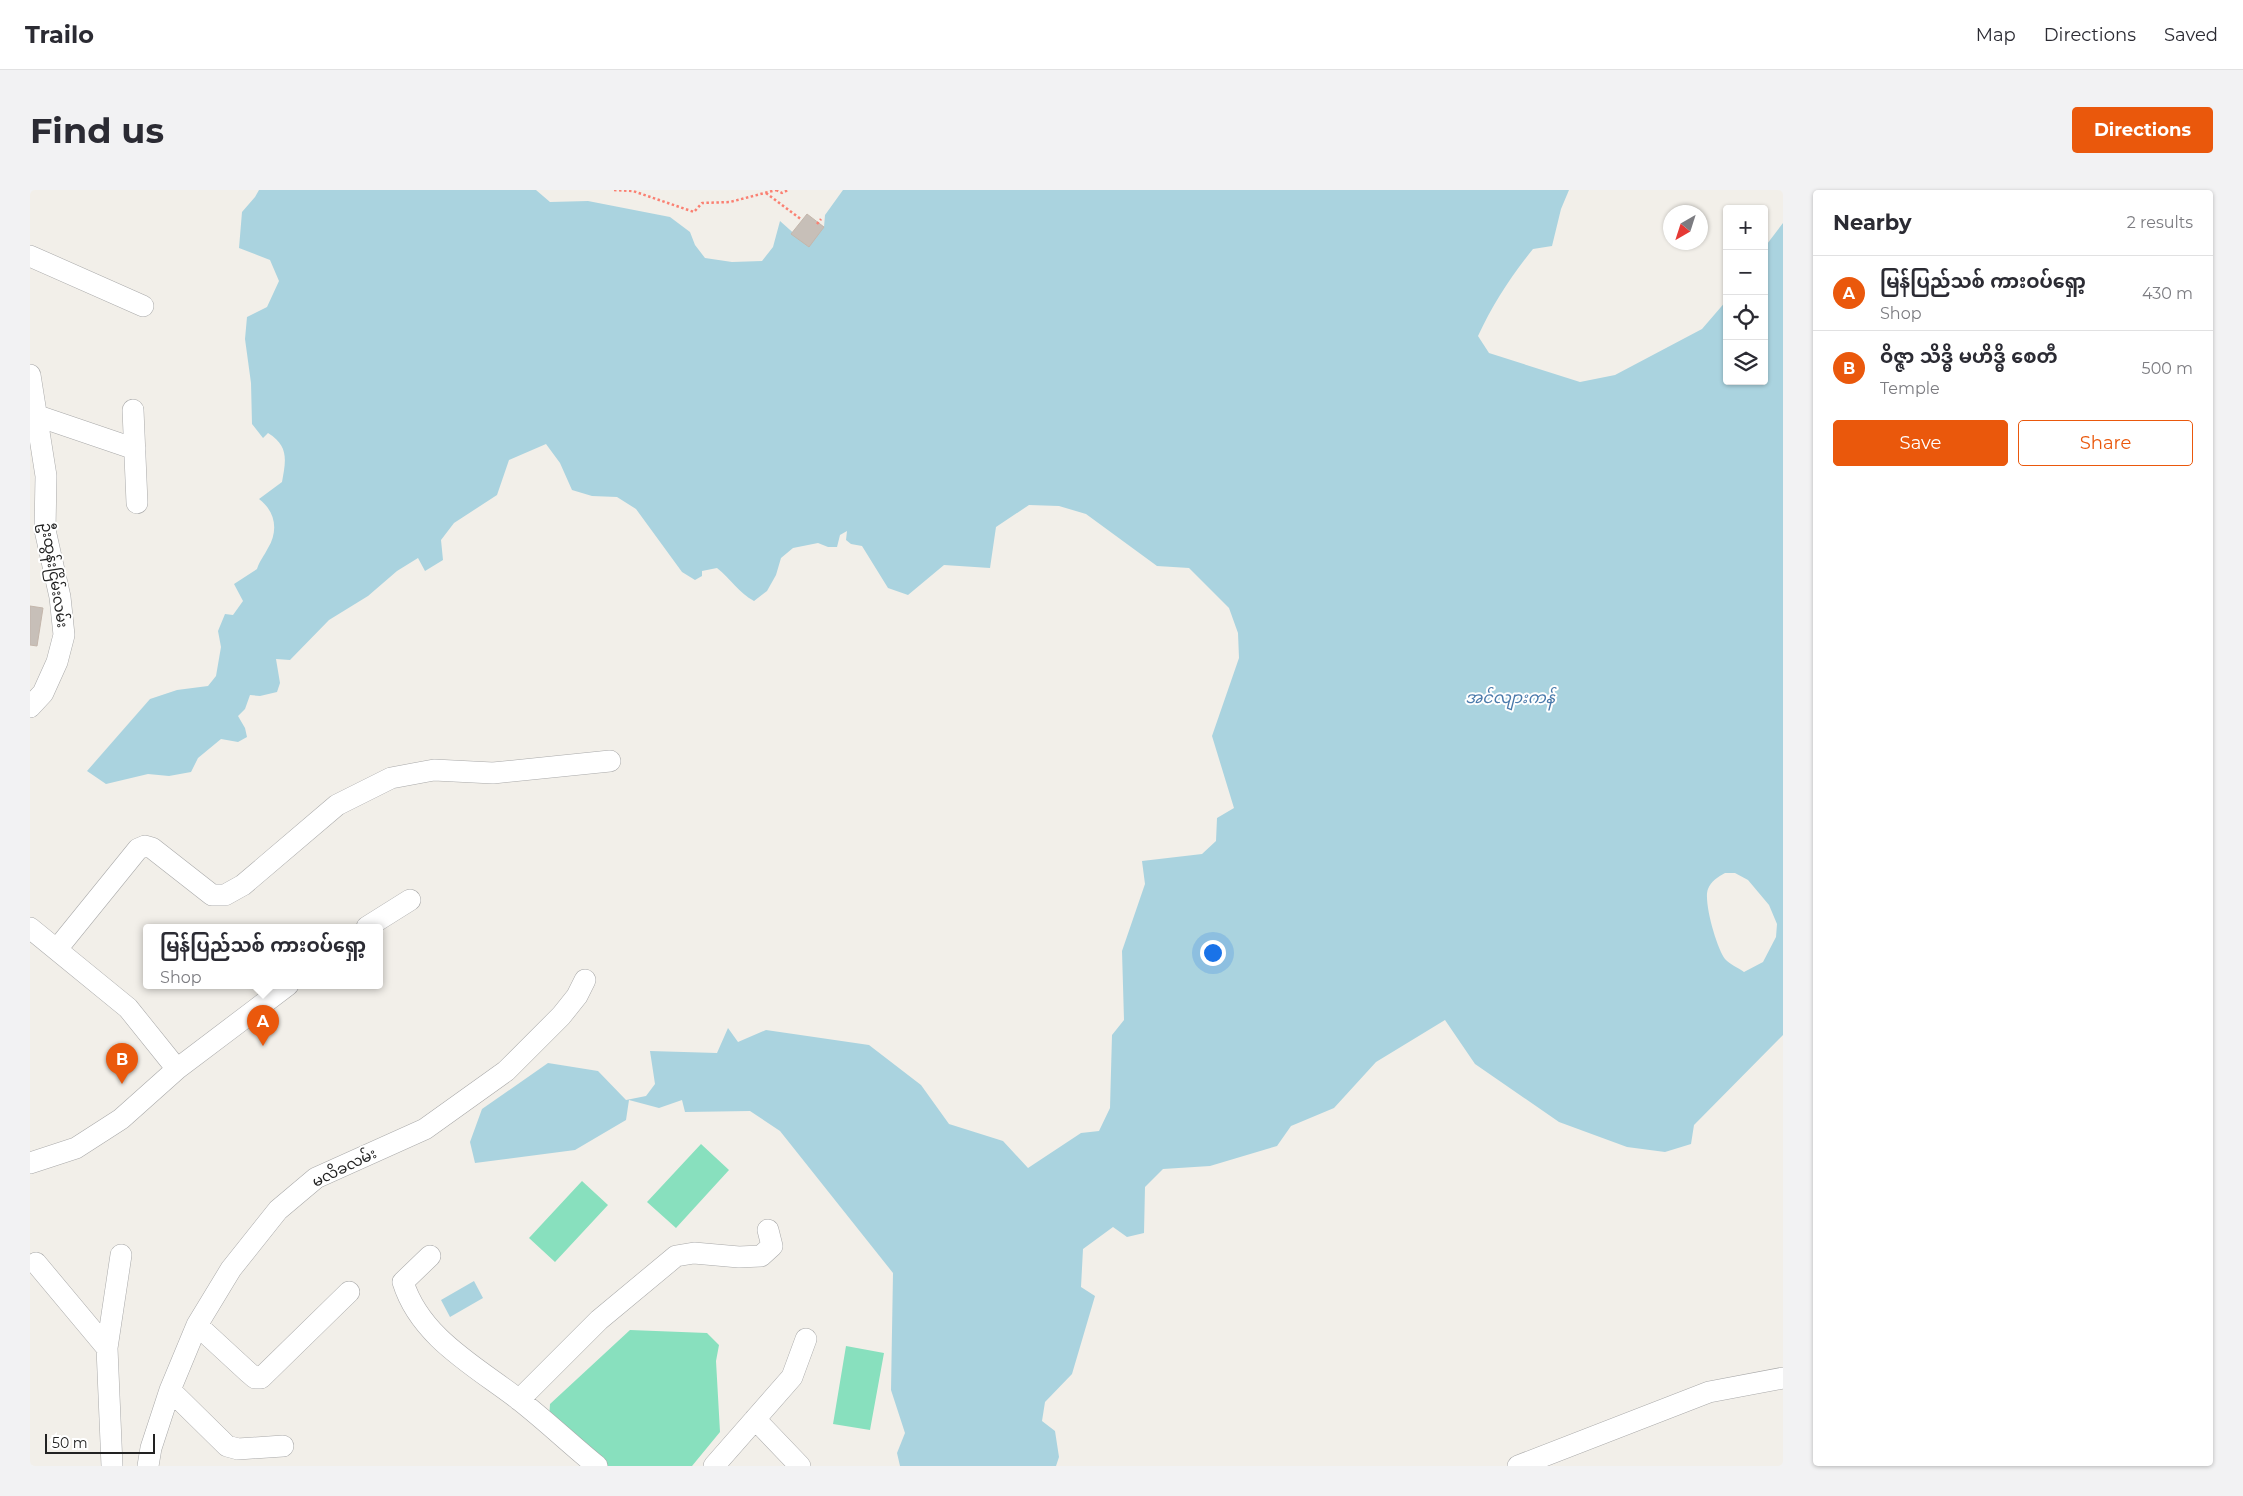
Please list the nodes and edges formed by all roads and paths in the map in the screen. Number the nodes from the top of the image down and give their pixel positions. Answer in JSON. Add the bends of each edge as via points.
{"nodes":[{"id":1,"x":614,"y":190,"type":"edge"},
{"id":2,"x":776,"y":190,"type":"edge"},
{"id":3,"x":788,"y":190,"type":"edge"},
{"id":4,"x":766,"y":193,"type":"junction"},
{"id":5,"x":821,"y":219,"type":"dead end"},
{"id":6,"x":802,"y":220,"type":"dead end"},
{"id":7,"x":817,"y":224,"type":"dead end"},
{"id":8,"x":30,"y":256,"type":"edge"},
{"id":9,"x":143,"y":306,"type":"dead end"},
{"id":10,"x":30,"y":375,"type":"edge"},
{"id":11,"x":133,"y":410,"type":"dead end"},
{"id":12,"x":35,"y":415,"type":"junction"},
{"id":13,"x":135,"y":449,"type":"junction"},
{"id":14,"x":137,"y":503,"type":"dead end"},
{"id":15,"x":30,"y":708,"type":"edge"},
{"id":16,"x":610,"y":761,"type":"dead end"},
{"id":17,"x":410,"y":900,"type":"dead end"},
{"id":18,"x":372,"y":924,"type":"edge"},
{"id":19,"x":30,"y":928,"type":"edge"},
{"id":20,"x":58,"y":948,"type":"junction"},
{"id":21,"x":585,"y":980,"type":"dead end"},
{"id":22,"x":283,"y":989,"type":"edge"},
{"id":23,"x":177,"y":1069,"type":"junction"},
{"id":24,"x":30,"y":1163,"type":"edge"},
{"id":25,"x":768,"y":1230,"type":"dead end"},
{"id":26,"x":121,"y":1255,"type":"dead end"},
{"id":27,"x":430,"y":1256,"type":"dead end"},
{"id":28,"x":36,"y":1263,"type":"dead end"},
{"id":29,"x":349,"y":1292,"type":"dead end"},
{"id":30,"x":197,"y":1325,"type":"junction"},
{"id":31,"x":806,"y":1339,"type":"dead end"},
{"id":32,"x":107,"y":1348,"type":"junction"},
{"id":33,"x":1783,"y":1378,"type":"edge"},
{"id":34,"x":170,"y":1390,"type":"junction"},
{"id":35,"x":518,"y":1400,"type":"junction"},
{"id":36,"x":755,"y":1419,"type":"junction"},
{"id":37,"x":283,"y":1446,"type":"dead end"},
{"id":38,"x":112,"y":1466,"type":"edge"},
{"id":39,"x":148,"y":1466,"type":"edge"},
{"id":40,"x":596,"y":1466,"type":"edge"},
{"id":41,"x":714,"y":1466,"type":"edge"},
{"id":42,"x":800,"y":1466,"type":"edge"},
{"id":43,"x":1518,"y":1466,"type":"edge"}],
"edges":[{"from":1,"to":4,"type":"path","via":[[633,191],[694,212],[702,203],[730,202]]},
{"from":2,"to":3,"type":"path","via":[[782,193]]},
{"from":2,"to":4,"type":"path"},
{"from":4,"to":6,"type":"path"},
{"from":5,"to":7,"type":"path"},
{"from":8,"to":9,"type":"street"},
{"from":10,"to":12,"type":"street","name":"ဦးထွန်းငြိမ်းလမ်း"},
{"from":11,"to":13,"type":"street"},
{"from":12,"to":13,"type":"street"},
{"from":12,"to":15,"type":"street","name":"ဦးထွန်းငြိမ်းလမ်း","via":[[46,476],[45,530],[60,597],[64,635],[58,662],[43,693]]},
{"from":13,"to":14,"type":"street"},
{"from":16,"to":20,"type":"street","via":[[493,773],[434,770],[391,778],[337,805],[243,886],[226,895],[212,895],[152,848],[145,846],[138,849]]},
{"from":17,"to":18,"type":"street"},
{"from":19,"to":20,"type":"street"},
{"from":20,"to":23,"type":"street","via":[[128,1008]]},
{"from":21,"to":30,"type":"street","name":"မလိခလမ်း","via":[[561,1016],[506,1072],[425,1129],[316,1178],[278,1210],[231,1269]]},
{"from":22,"to":23,"type":"street"},
{"from":23,"to":24,"type":"street","via":[[121,1119],[76,1148]]},
{"from":25,"to":35,"type":"street","via":[[772,1246],[761,1256],[694,1253],[676,1256],[599,1320]]},
{"from":26,"to":32,"type":"street"},
{"from":27,"to":35,"type":"street","via":[[403,1282],[408,1299],[428,1328]]},
{"from":28,"to":32,"type":"street"},
{"from":29,"to":30,"type":"street","via":[[261,1378],[248,1372]]},
{"from":30,"to":34,"type":"street","name":"မလိခလမ်း"},
{"from":31,"to":36,"type":"street","via":[[792,1378]]},
{"from":32,"to":38,"type":"street"},
{"from":33,"to":43,"type":"street","via":[[1709,1392]]},
{"from":34,"to":37,"type":"street","via":[[227,1446],[238,1449]]},
{"from":34,"to":39,"type":"street","name":"မလိခလမ်း","via":[[150,1448]]},
{"from":35,"to":40,"type":"street"},
{"from":36,"to":41,"type":"street"},
{"from":36,"to":42,"type":"street"}]}
